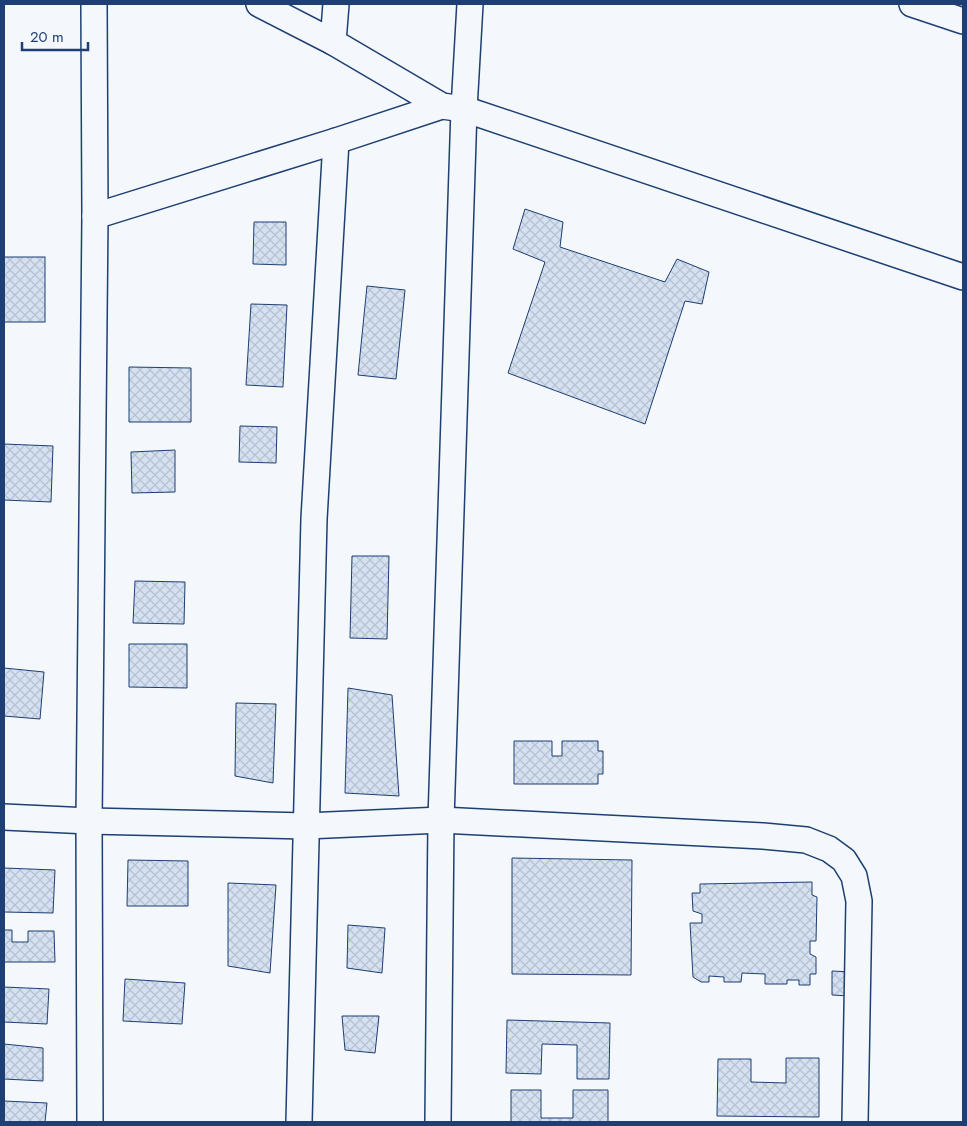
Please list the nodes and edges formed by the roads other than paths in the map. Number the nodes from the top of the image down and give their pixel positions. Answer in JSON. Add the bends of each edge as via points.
{"nodes":[{"id":1,"x":94,"y":4,"type":"edge"},
{"id":2,"x":259,"y":4,"type":"edge"},
{"id":3,"x":336,"y":4,"type":"edge"},
{"id":4,"x":470,"y":4,"type":"edge"},
{"id":5,"x":912,"y":4,"type":"edge"},
{"id":6,"x":963,"y":21,"type":"edge"},
{"id":7,"x":333,"y":42,"type":"junction"},
{"id":8,"x":453,"y":108,"type":"junction"},
{"id":9,"x":336,"y":141,"type":"junction"},
{"id":10,"x":95,"y":216,"type":"junction"},
{"id":11,"x":963,"y":277,"type":"edge"},
{"id":12,"x":4,"y":818,"type":"edge"},
{"id":13,"x":441,"y":820,"type":"junction"},
{"id":14,"x":89,"y":821,"type":"junction"},
{"id":15,"x":306,"y":826,"type":"junction"},
{"id":16,"x":90,"y":1122,"type":"edge"},
{"id":17,"x":299,"y":1122,"type":"edge"},
{"id":18,"x":438,"y":1122,"type":"edge"},
{"id":19,"x":855,"y":1122,"type":"edge"}],
"edges":[{"from":1,"to":10,"type":"street"},
{"from":2,"to":7,"type":"street"},
{"from":3,"to":7,"type":"street"},
{"from":4,"to":8,"type":"street"},
{"from":5,"to":6,"type":"street"},
{"from":7,"to":8,"type":"street"},
{"from":8,"to":9,"type":"street"},
{"from":8,"to":11,"type":"street"},
{"from":8,"to":13,"type":"street"},
{"from":9,"to":10,"type":"street"},
{"from":9,"to":15,"type":"street","via":[[314,519]]},
{"from":10,"to":14,"type":"street"},
{"from":12,"to":14,"type":"street"},
{"from":13,"to":15,"type":"street"},
{"from":13,"to":18,"type":"street"},
{"from":13,"to":19,"type":"street","via":[[764,836],[806,840],[829,849],[844,860],[854,876],[859,901]]},
{"from":14,"to":15,"type":"street"},
{"from":14,"to":16,"type":"street"},
{"from":15,"to":17,"type":"street"}]}
